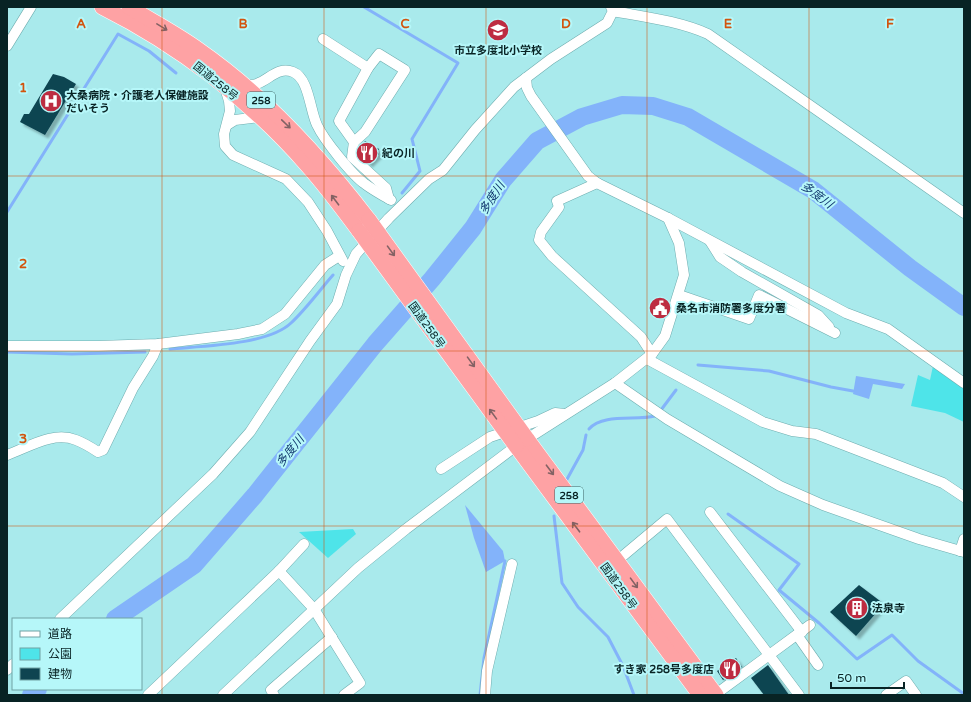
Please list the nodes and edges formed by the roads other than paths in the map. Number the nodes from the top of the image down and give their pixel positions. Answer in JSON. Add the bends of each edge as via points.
{"nodes":[{"id":1,"x":31,"y":7,"type":"edge"},
{"id":2,"x":102,"y":7,"type":"edge"},
{"id":3,"x":129,"y":7,"type":"edge"},
{"id":4,"x":612,"y":9,"type":"edge"},
{"id":5,"x":640,"y":12,"type":"edge"},
{"id":6,"x":323,"y":39,"type":"dead end"},
{"id":7,"x":7,"y":46,"type":"edge"},
{"id":8,"x":368,"y":68,"type":"junction"},
{"id":9,"x":526,"y":78,"type":"junction"},
{"id":10,"x":266,"y":81,"type":"junction"},
{"id":11,"x":241,"y":82,"type":"junction"},
{"id":12,"x":224,"y":88,"type":"junction"},
{"id":13,"x":264,"y":112,"type":"junction"},
{"id":14,"x":227,"y":125,"type":"junction"},
{"id":15,"x":354,"y":142,"type":"junction"},
{"id":16,"x":597,"y":183,"type":"junction"},
{"id":17,"x":389,"y":199,"type":"junction"},
{"id":18,"x":400,"y":207,"type":"junction"},
{"id":19,"x":964,"y":213,"type":"edge"},
{"id":20,"x":668,"y":218,"type":"junction"},
{"id":21,"x":709,"y":240,"type":"junction"},
{"id":22,"x":339,"y":256,"type":"junction"},
{"id":23,"x":349,"y":266,"type":"junction"},
{"id":24,"x":679,"y":295,"type":"junction"},
{"id":25,"x":158,"y":344,"type":"junction"},
{"id":26,"x":7,"y":346,"type":"edge"},
{"id":27,"x":649,"y":356,"type":"junction"},
{"id":28,"x":615,"y":383,"type":"junction"},
{"id":29,"x":964,"y":383,"type":"edge"},
{"id":30,"x":566,"y":414,"type":"junction"},
{"id":31,"x":521,"y":442,"type":"junction"},
{"id":32,"x":7,"y":455,"type":"edge"},
{"id":33,"x":441,"y":470,"type":"dead end"},
{"id":34,"x":964,"y":497,"type":"edge"},
{"id":35,"x":710,"y":512,"type":"dead end"},
{"id":36,"x":964,"y":539,"type":"edge"},
{"id":37,"x":304,"y":544,"type":"dead end"},
{"id":38,"x":962,"y":552,"type":"edge"},
{"id":39,"x":609,"y":557,"type":"junction"},
{"id":40,"x":512,"y":564,"type":"dead end"},
{"id":41,"x":279,"y":571,"type":"junction"},
{"id":42,"x":314,"y":609,"type":"junction"},
{"id":43,"x":61,"y":618,"type":"edge"},
{"id":44,"x":810,"y":625,"type":"dead end"},
{"id":45,"x":799,"y":633,"type":"junction"},
{"id":46,"x":332,"y":637,"type":"junction"},
{"id":47,"x":769,"y":654,"type":"junction"},
{"id":48,"x":818,"y":665,"type":"dead end"},
{"id":49,"x":716,"y":694,"type":"edge"},
{"id":50,"x":148,"y":695,"type":"edge"},
{"id":51,"x":223,"y":695,"type":"edge"},
{"id":52,"x":274,"y":695,"type":"edge"},
{"id":53,"x":344,"y":695,"type":"edge"},
{"id":54,"x":485,"y":695,"type":"edge"},
{"id":55,"x":700,"y":695,"type":"edge"},
{"id":56,"x":799,"y":695,"type":"edge"},
{"id":57,"x":886,"y":695,"type":"edge"},
{"id":58,"x":916,"y":695,"type":"edge"}],
"edges":[{"from":1,"to":7,"type":"street"},
{"from":2,"to":12,"type":"highway","name":"国道258号","number":"258","via":[[121,16],[190,60]]},
{"from":3,"to":11,"type":"highway","name":"国道258号","number":"258","one_way":true,"via":[[198,49]]},
{"from":4,"to":5,"type":"street"},
{"from":4,"to":9,"type":"street","via":[[607,23]]},
{"from":5,"to":19,"type":"street","via":[[708,34]]},
{"from":6,"to":8,"type":"street"},
{"from":8,"to":15,"type":"street","via":[[340,121]]},
{"from":8,"to":15,"type":"street","via":[[379,54],[405,70],[365,132]]},
{"from":9,"to":16,"type":"street","via":[[531,96],[588,176]]},
{"from":9,"to":18,"type":"street","via":[[498,104],[443,170],[429,179]]},
{"from":10,"to":11,"type":"street","via":[[249,86]]},
{"from":10,"to":13,"type":"street"},
{"from":10,"to":17,"type":"street","via":[[271,75],[285,70],[300,76],[317,125],[328,144],[364,184]]},
{"from":11,"to":13,"type":"highway","name":"国道258号","number":"258"},
{"from":12,"to":13,"type":"highway","name":"国道258号","number":"258"},
{"from":12,"to":14,"type":"street","via":[[230,111]]},
{"from":13,"to":14,"type":"street","via":[[235,120]]},
{"from":13,"to":31,"type":"highway","name":"国道258号","number":"258","bridge":true,"via":[[306,164],[364,225]]},
{"from":14,"to":22,"type":"street","via":[[224,134],[225,146],[233,155],[286,180],[308,202],[327,231]]},
{"from":15,"to":17,"type":"street","via":[[352,157],[386,188]]},
{"from":16,"to":20,"type":"street"},
{"from":16,"to":27,"type":"street","via":[[557,201],[559,207],[540,232],[539,240],[552,256],[640,337]]},
{"from":17,"to":18,"type":"street"},
{"from":18,"to":23,"type":"street","via":[[356,254]]},
{"from":20,"to":21,"type":"street"},
{"from":20,"to":24,"type":"street","via":[[679,243],[683,262],[684,275]]},
{"from":21,"to":24,"type":"street","via":[[720,257],[818,315],[835,333],[759,295],[749,319]]},
{"from":21,"to":29,"type":"street","via":[[846,313],[888,329]]},
{"from":22,"to":23,"type":"street"},
{"from":22,"to":25,"type":"street","via":[[325,265],[285,314],[262,329]]},
{"from":23,"to":43,"type":"street","via":[[337,304],[250,432],[213,474]]},
{"from":24,"to":27,"type":"street","via":[[665,336]]},
{"from":25,"to":26,"type":"street"},
{"from":25,"to":32,"type":"street","via":[[103,450],[98,452],[76,440],[54,438]]},
{"from":27,"to":28,"type":"street"},
{"from":27,"to":34,"type":"street","via":[[764,422],[792,431],[816,434],[943,483]]},
{"from":28,"to":30,"type":"street"},
{"from":28,"to":38,"type":"street","via":[[666,419],[780,486],[823,505]]},
{"from":30,"to":31,"type":"street"},
{"from":30,"to":33,"type":"street","via":[[555,413],[490,437]]},
{"from":31,"to":39,"type":"highway","name":"国道258号","number":"258"},
{"from":31,"to":42,"type":"street","via":[[406,529],[358,568]]},
{"from":35,"to":45,"type":"street"},
{"from":36,"to":38,"type":"street"},
{"from":37,"to":41,"type":"street"},
{"from":39,"to":47,"type":"street","via":[[668,519]]},
{"from":39,"to":49,"type":"highway","name":"国道258号","number":"258","one_way":true},
{"from":39,"to":55,"type":"highway","name":"国道258号","number":"258"},
{"from":40,"to":54,"type":"street"},
{"from":41,"to":42,"type":"street"},
{"from":41,"to":50,"type":"street"},
{"from":42,"to":46,"type":"street"},
{"from":42,"to":51,"type":"street"},
{"from":44,"to":45,"type":"street"},
{"from":45,"to":47,"type":"street"},
{"from":45,"to":48,"type":"street"},
{"from":46,"to":52,"type":"street","via":[[271,690]]},
{"from":46,"to":53,"type":"street","via":[[360,683]]},
{"from":47,"to":49,"type":"street"},
{"from":47,"to":56,"type":"street"},
{"from":57,"to":58,"type":"street","via":[[906,681]]}]}
